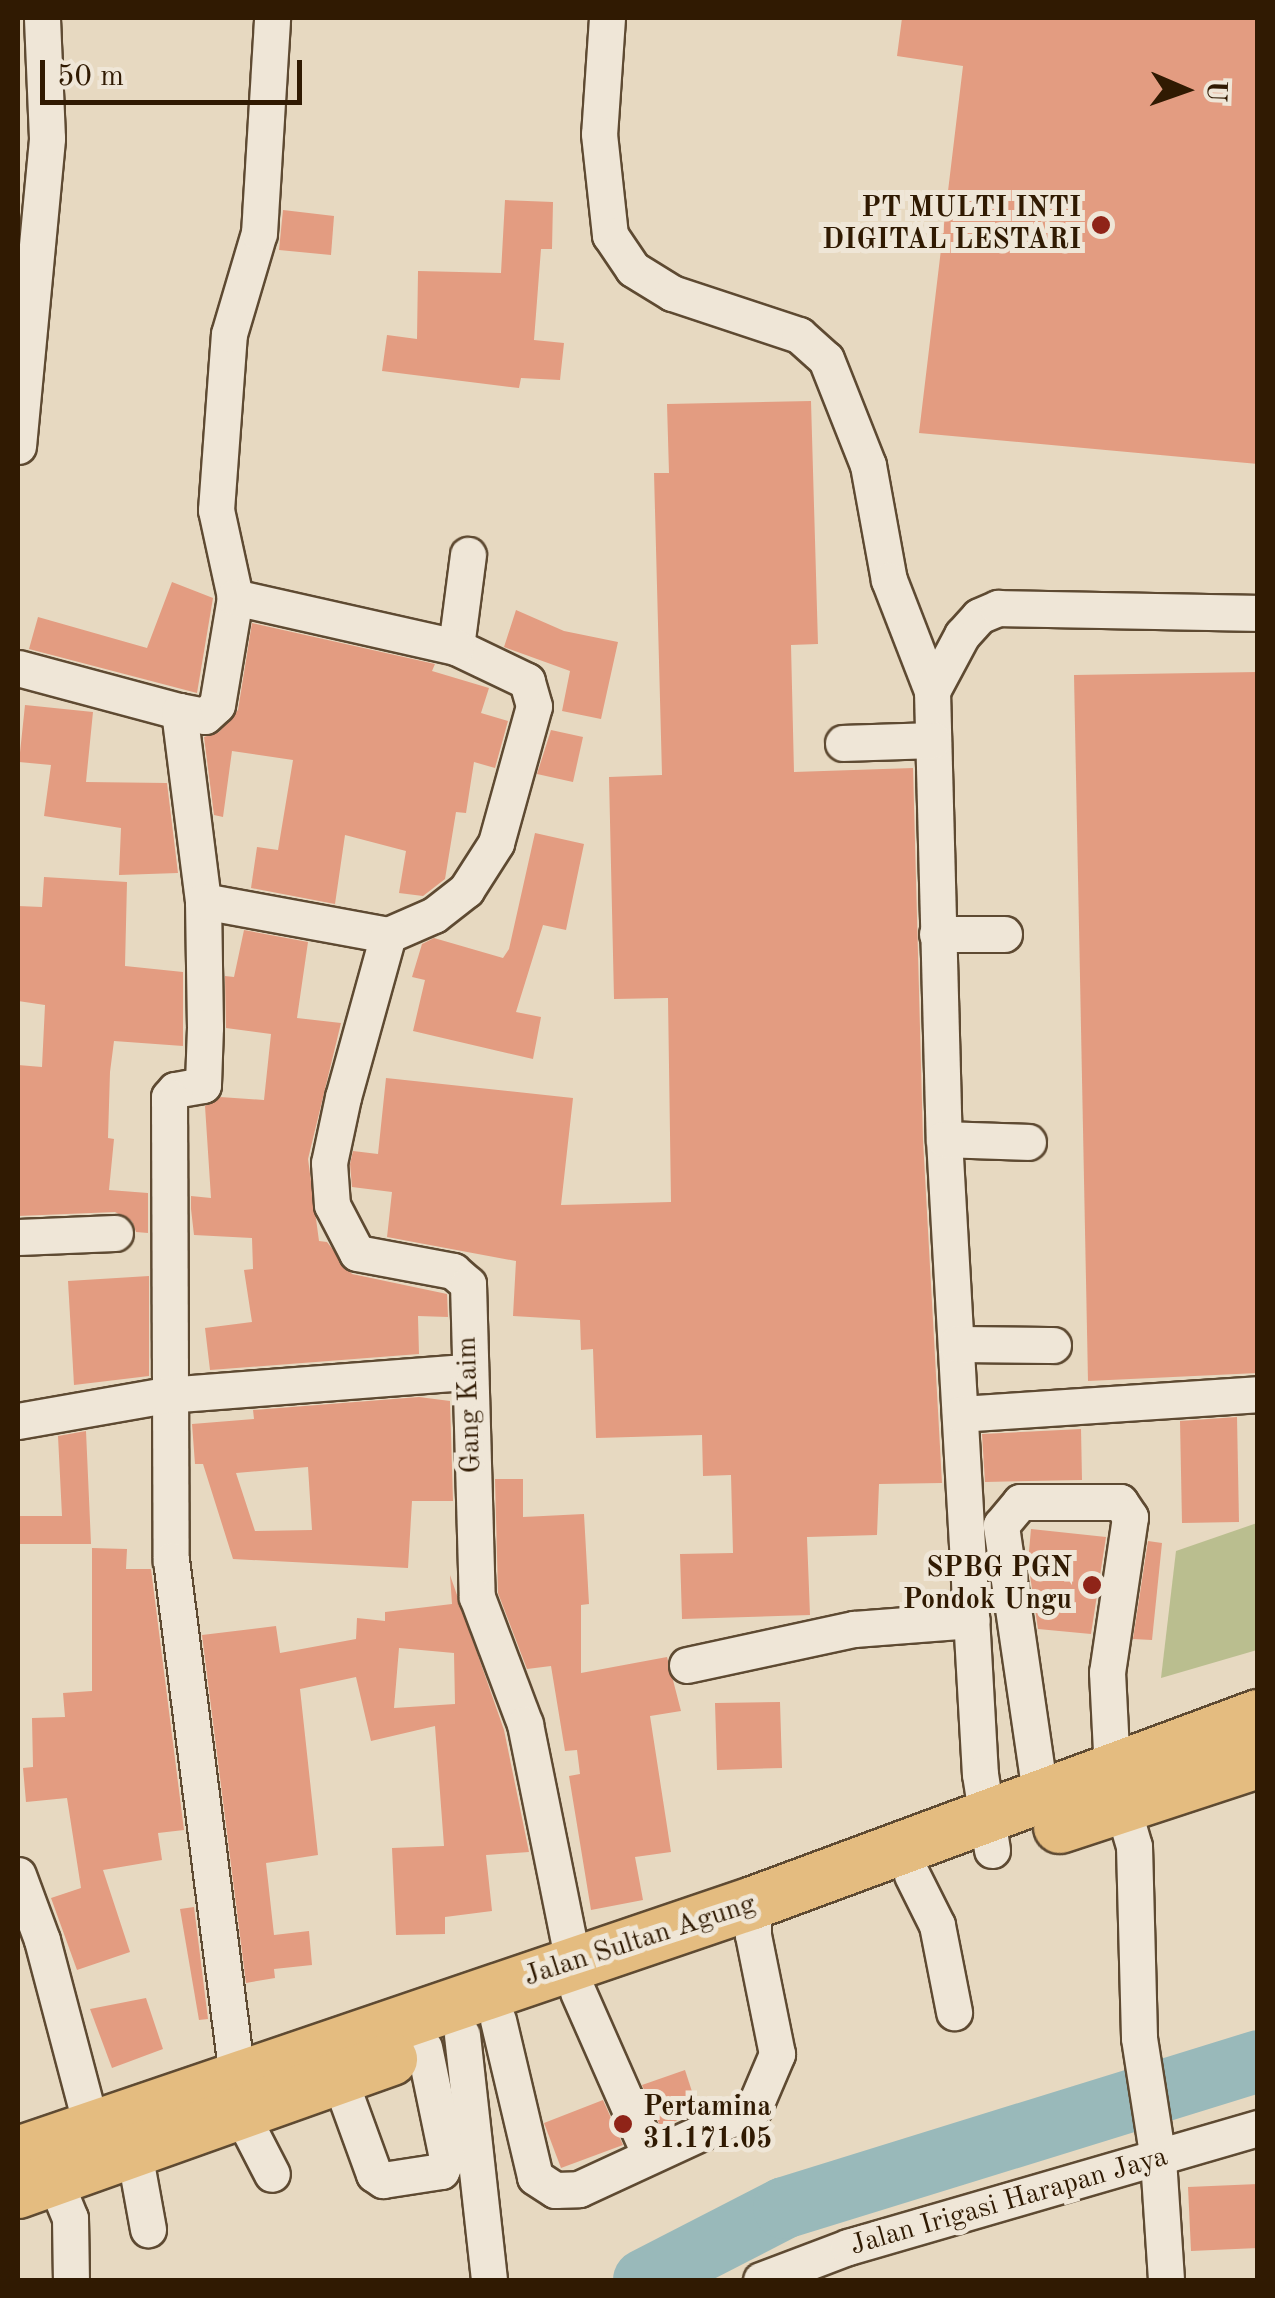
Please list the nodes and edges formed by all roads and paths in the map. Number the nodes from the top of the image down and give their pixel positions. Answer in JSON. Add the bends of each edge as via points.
{"nodes":[{"id":1,"x":42,"y":18,"type":"edge"},
{"id":2,"x":272,"y":18,"type":"edge"},
{"id":3,"x":606,"y":18,"type":"edge"},
{"id":4,"x":32,"y":137,"type":"edge"},
{"id":5,"x":18,"y":446,"type":"edge"},
{"id":6,"x":468,"y":555,"type":"dead end"},
{"id":7,"x":235,"y":598,"type":"junction"},
{"id":8,"x":1258,"y":613,"type":"edge"},
{"id":9,"x":456,"y":647,"type":"junction"},
{"id":10,"x":18,"y":668,"type":"edge"},
{"id":11,"x":932,"y":691,"type":"junction"},
{"id":12,"x":179,"y":712,"type":"junction"},
{"id":13,"x":933,"y":740,"type":"junction"},
{"id":14,"x":844,"y":743,"type":"dead end"},
{"id":15,"x":203,"y":901,"type":"junction"},
{"id":16,"x":937,"y":934,"type":"junction"},
{"id":17,"x":1004,"y":934,"type":"dead end"},
{"id":18,"x":388,"y":935,"type":"junction"},
{"id":19,"x":944,"y":1139,"type":"junction"},
{"id":20,"x":1028,"y":1142,"type":"dead end"},
{"id":21,"x":115,"y":1233,"type":"dead end"},
{"id":22,"x":18,"y":1237,"type":"edge"},
{"id":23,"x":956,"y":1344,"type":"junction"},
{"id":24,"x":1052,"y":1344,"type":"dead end"},
{"id":25,"x":468,"y":1372,"type":"junction"},
{"id":26,"x":1258,"y":1394,"type":"edge"},
{"id":27,"x":166,"y":1396,"type":"junction"},
{"id":28,"x":960,"y":1414,"type":"junction"},
{"id":29,"x":18,"y":1421,"type":"edge"},
{"id":30,"x":972,"y":1620,"type":"junction"},
{"id":31,"x":687,"y":1665,"type":"dead end"},
{"id":32,"x":1258,"y":1716,"type":"edge"},
{"id":33,"x":1258,"y":1762,"type":"edge"},
{"id":34,"x":1115,"y":1789,"type":"junction"},
{"id":35,"x":1041,"y":1800,"type":"junction"},
{"id":36,"x":988,"y":1835,"type":"junction"},
{"id":37,"x":912,"y":1875,"type":"junction"},
{"id":38,"x":21,"y":1894,"type":"edge"},
{"id":39,"x":753,"y":1919,"type":"junction"},
{"id":40,"x":576,"y":1977,"type":"junction"},
{"id":41,"x":954,"y":2012,"type":"dead end"},
{"id":42,"x":461,"y":2034,"type":"junction"},
{"id":43,"x":339,"y":2078,"type":"junction"},
{"id":44,"x":242,"y":2094,"type":"junction"},
{"id":45,"x":1258,"y":2128,"type":"edge"},
{"id":46,"x":69,"y":2151,"type":"edge"},
{"id":47,"x":650,"y":2155,"type":"junction"},
{"id":48,"x":1158,"y":2159,"type":"junction"},
{"id":49,"x":272,"y":2174,"type":"dead end"},
{"id":50,"x":148,"y":2229,"type":"dead end"},
{"id":51,"x":71,"y":2280,"type":"edge"},
{"id":52,"x":489,"y":2280,"type":"edge"},
{"id":53,"x":762,"y":2280,"type":"edge"},
{"id":54,"x":1166,"y":2280,"type":"edge"}],
"edges":[{"from":1,"to":4,"type":"street"},
{"from":2,"to":7,"type":"street","via":[[263,198],[254,258],[232,315],[216,510]]},
{"from":3,"to":11,"type":"street","via":[[599,134],[610,235],[633,268],[672,293],[798,334],[826,359],[868,465],[889,580]]},
{"from":4,"to":5,"type":"street"},
{"from":6,"to":9,"type":"street"},
{"from":7,"to":9,"type":"street"},
{"from":7,"to":12,"type":"street","via":[[216,705],[205,716]]},
{"from":8,"to":11,"type":"street","via":[[998,608],[962,635]]},
{"from":9,"to":18,"type":"street","via":[[527,681],[532,718],[484,866],[434,915]]},
{"from":10,"to":12,"type":"street"},
{"from":11,"to":13,"type":"street"},
{"from":12,"to":15,"type":"street"},
{"from":13,"to":14,"type":"street"},
{"from":13,"to":16,"type":"street"},
{"from":15,"to":18,"type":"street"},
{"from":15,"to":27,"type":"street","via":[[204,1081],[169,1098]]},
{"from":16,"to":17,"type":"street"},
{"from":16,"to":19,"type":"street"},
{"from":18,"to":25,"type":"street","name":"Gang Kaim","via":[[342,1097],[329,1163],[332,1205],[357,1253],[466,1279]]},
{"from":19,"to":20,"type":"street"},
{"from":19,"to":23,"type":"street"},
{"from":21,"to":22,"type":"street"},
{"from":23,"to":24,"type":"street"},
{"from":23,"to":28,"type":"street"},
{"from":25,"to":27,"type":"street"},
{"from":25,"to":40,"type":"street","name":"Gang Kaim","via":[[477,1597],[529,1737]]},
{"from":26,"to":28,"type":"street"},
{"from":27,"to":29,"type":"street"},
{"from":27,"to":44,"type":"street","via":[[171,1560]]},
{"from":28,"to":30,"type":"street"},
{"from":30,"to":31,"type":"street","via":[[854,1630]]},
{"from":30,"to":36,"type":"street"},
{"from":32,"to":34,"type":"highway","name":"Jalan Sultan Agung"},
{"from":33,"to":34,"type":"highway","name":"Jalan Sultan Agung"},
{"from":34,"to":35,"type":"highway","name":"Jalan Sultan Agung"},
{"from":34,"to":35,"type":"street","via":[[1106,1672],[1130,1517],[1120,1502],[1020,1502],[1001,1525]]},
{"from":34,"to":36,"type":"highway","name":"Jalan Sultan Agung"},
{"from":34,"to":48,"type":"street","via":[[1134,1846],[1144,2076]]},
{"from":35,"to":36,"type":"highway","name":"Jalan Sultan Agung"},
{"from":36,"to":37,"type":"highway","name":"Jalan Sultan Agung"},
{"from":36,"to":39,"type":"highway","name":"Jalan Sultan Agung"},
{"from":37,"to":39,"type":"highway","name":"Jalan Sultan Agung"},
{"from":37,"to":41,"type":"street","via":[[937,1925]]},
{"from":38,"to":46,"type":"street"},
{"from":39,"to":40,"type":"highway","name":"Jalan Sultan Agung"},
{"from":39,"to":47,"type":"street","via":[[778,2054],[770,2078],[754,2108]]},
{"from":40,"to":42,"type":"highway","name":"Jalan Sultan Agung"},
{"from":40,"to":44,"type":"highway","name":"Jalan Sultan Agung"},
{"from":40,"to":47,"type":"street","name":"Gang Kaim"},
{"from":42,"to":43,"type":"highway","name":"Jalan Sultan Agung"},
{"from":42,"to":43,"type":"street","via":[[441,2171],[383,2180],[374,2174]]},
{"from":42,"to":47,"type":"street","via":[[544,2186],[578,2189]]},
{"from":42,"to":52,"type":"street"},
{"from":43,"to":44,"type":"highway","name":"Jalan Sultan Agung"},
{"from":44,"to":46,"type":"highway","name":"Jalan Sultan Agung"},
{"from":44,"to":49,"type":"street"},
{"from":45,"to":48,"type":"street","name":"Jalan Irigasi Harapan Jaya"},
{"from":46,"to":50,"type":"street"},
{"from":46,"to":51,"type":"street"},
{"from":48,"to":53,"type":"street","name":"Jalan Irigasi Harapan Jaya","via":[[848,2247]]},
{"from":48,"to":54,"type":"street"}]}
